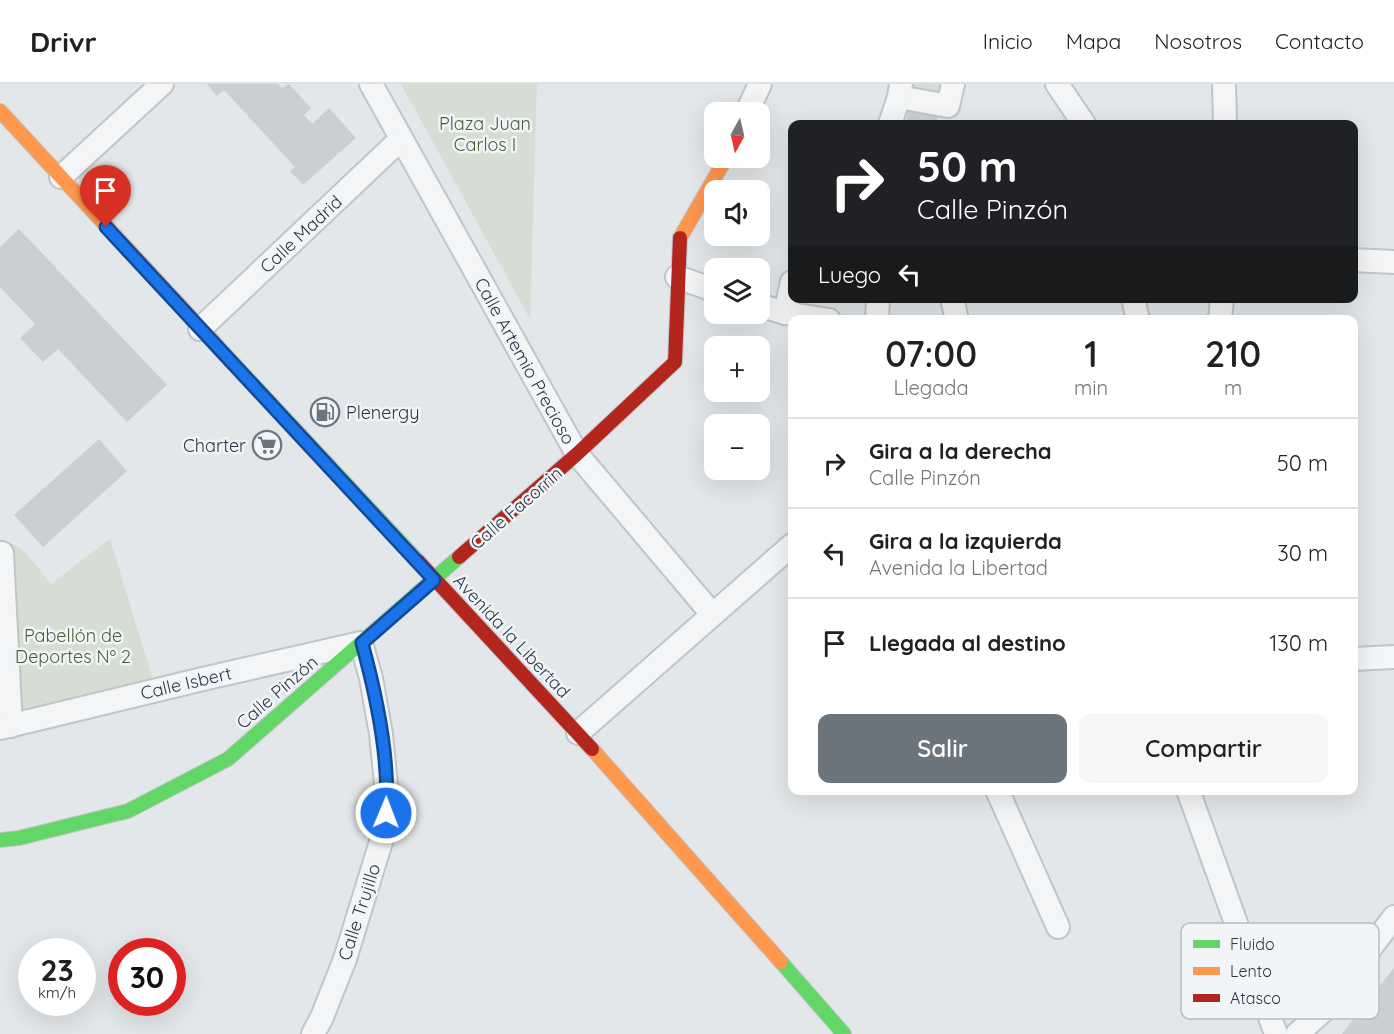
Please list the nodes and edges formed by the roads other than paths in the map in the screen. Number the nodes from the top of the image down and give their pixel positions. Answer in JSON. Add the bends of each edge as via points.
{"nodes":[{"id":1,"x":162,"y":84,"type":"edge"},
{"id":2,"x":371,"y":84,"type":"edge"},
{"id":3,"x":760,"y":84,"type":"edge"},
{"id":4,"x":953,"y":84,"type":"edge"},
{"id":5,"x":1058,"y":84,"type":"edge"},
{"id":6,"x":1224,"y":84,"type":"edge"},
{"id":7,"x":900,"y":90,"type":"edge"},
{"id":8,"x":752,"y":102,"type":"edge"},
{"id":9,"x":0,"y":111,"type":"edge"},
{"id":10,"x":952,"y":115,"type":"edge"},
{"id":11,"x":891,"y":120,"type":"edge"},
{"id":12,"x":1081,"y":120,"type":"edge"},
{"id":13,"x":1225,"y":120,"type":"edge"},
{"id":14,"x":401,"y":139,"type":"junction"},
{"id":15,"x":720,"y":168,"type":"edge"},
{"id":16,"x":61,"y":177,"type":"junction"},
{"id":17,"x":1358,"y":260,"type":"edge"},
{"id":18,"x":1394,"y":262,"type":"edge"},
{"id":19,"x":676,"y":277,"type":"junction"},
{"id":20,"x":704,"y":287,"type":"edge"},
{"id":21,"x":788,"y":300,"type":"edge"},
{"id":22,"x":770,"y":308,"type":"edge"},
{"id":23,"x":785,"y":313,"type":"junction"},
{"id":24,"x":798,"y":315,"type":"edge"},
{"id":25,"x":200,"y":329,"type":"junction"},
{"id":26,"x":577,"y":454,"type":"junction"},
{"id":27,"x":788,"y":548,"type":"edge"},
{"id":28,"x":0,"y":553,"type":"edge"},
{"id":29,"x":434,"y":580,"type":"junction"},
{"id":30,"x":712,"y":614,"type":"junction"},
{"id":31,"x":362,"y":643,"type":"junction"},
{"id":32,"x":1394,"y":657,"type":"edge"},
{"id":33,"x":1358,"y":659,"type":"edge"},
{"id":34,"x":6,"y":727,"type":"edge"},
{"id":35,"x":578,"y":733,"type":"junction"},
{"id":36,"x":999,"y":795,"type":"edge"},
{"id":37,"x":1190,"y":795,"type":"edge"},
{"id":38,"x":0,"y":840,"type":"edge"},
{"id":39,"x":1394,"y":917,"type":"edge"},
{"id":40,"x":1236,"y":923,"type":"edge"},
{"id":41,"x":1058,"y":927,"type":"dead end"},
{"id":42,"x":1379,"y":937,"type":"edge"},
{"id":43,"x":1271,"y":1019,"type":"edge"},
{"id":44,"x":1314,"y":1019,"type":"edge"},
{"id":45,"x":313,"y":1034,"type":"edge"},
{"id":46,"x":844,"y":1034,"type":"edge"},
{"id":47,"x":1276,"y":1034,"type":"edge"},
{"id":48,"x":1297,"y":1034,"type":"edge"}],
"edges":[{"from":1,"to":16,"type":"street"},
{"from":2,"to":14,"type":"street","name":"Calle Artemio Precioso"},
{"from":3,"to":8,"type":"street"},
{"from":4,"to":10,"type":"street"},
{"from":5,"to":12,"type":"street"},
{"from":6,"to":13,"type":"street"},
{"from":7,"to":10,"type":"street"},
{"from":7,"to":11,"type":"street"},
{"from":9,"to":16,"type":"street","name":"Avenida la Libertad"},
{"from":14,"to":25,"type":"street","name":"Calle Madrid"},
{"from":14,"to":26,"type":"street","name":"Calle Artemio Precioso"},
{"from":15,"to":19,"type":"street","name":"Calle Facorrin","via":[[679,240]]},
{"from":16,"to":25,"type":"street","name":"Avenida la Libertad"},
{"from":17,"to":18,"type":"street"},
{"from":19,"to":20,"type":"street"},
{"from":19,"to":26,"type":"street","name":"Calle Facorrin","via":[[675,362]]},
{"from":21,"to":23,"type":"street"},
{"from":22,"to":23,"type":"street"},
{"from":23,"to":24,"type":"street"},
{"from":25,"to":29,"type":"street","name":"Avenida la Libertad"},
{"from":26,"to":29,"type":"street","name":"Calle Facorrin"},
{"from":26,"to":30,"type":"street","name":"Calle Artemio Precioso"},
{"from":27,"to":30,"type":"street"},
{"from":28,"to":34,"type":"street","name":"Calle Isbert"},
{"from":29,"to":31,"type":"street","name":"Calle Pinzón"},
{"from":29,"to":35,"type":"street","name":"Avenida la Libertad"},
{"from":30,"to":35,"type":"street"},
{"from":31,"to":34,"type":"street","name":"Calle Isbert"},
{"from":31,"to":38,"type":"street","name":"Calle Pinzón","via":[[228,759],[128,811]]},
{"from":31,"to":45,"type":"street","name":"Calle Trujillo","via":[[381,734],[387,795],[384,832],[345,959]]},
{"from":32,"to":33,"type":"street"},
{"from":35,"to":46,"type":"street","name":"Avenida la Libertad"},
{"from":36,"to":41,"type":"street"},
{"from":37,"to":40,"type":"street"},
{"from":39,"to":42,"type":"street"},
{"from":43,"to":47,"type":"street"},
{"from":44,"to":48,"type":"street"}]}
